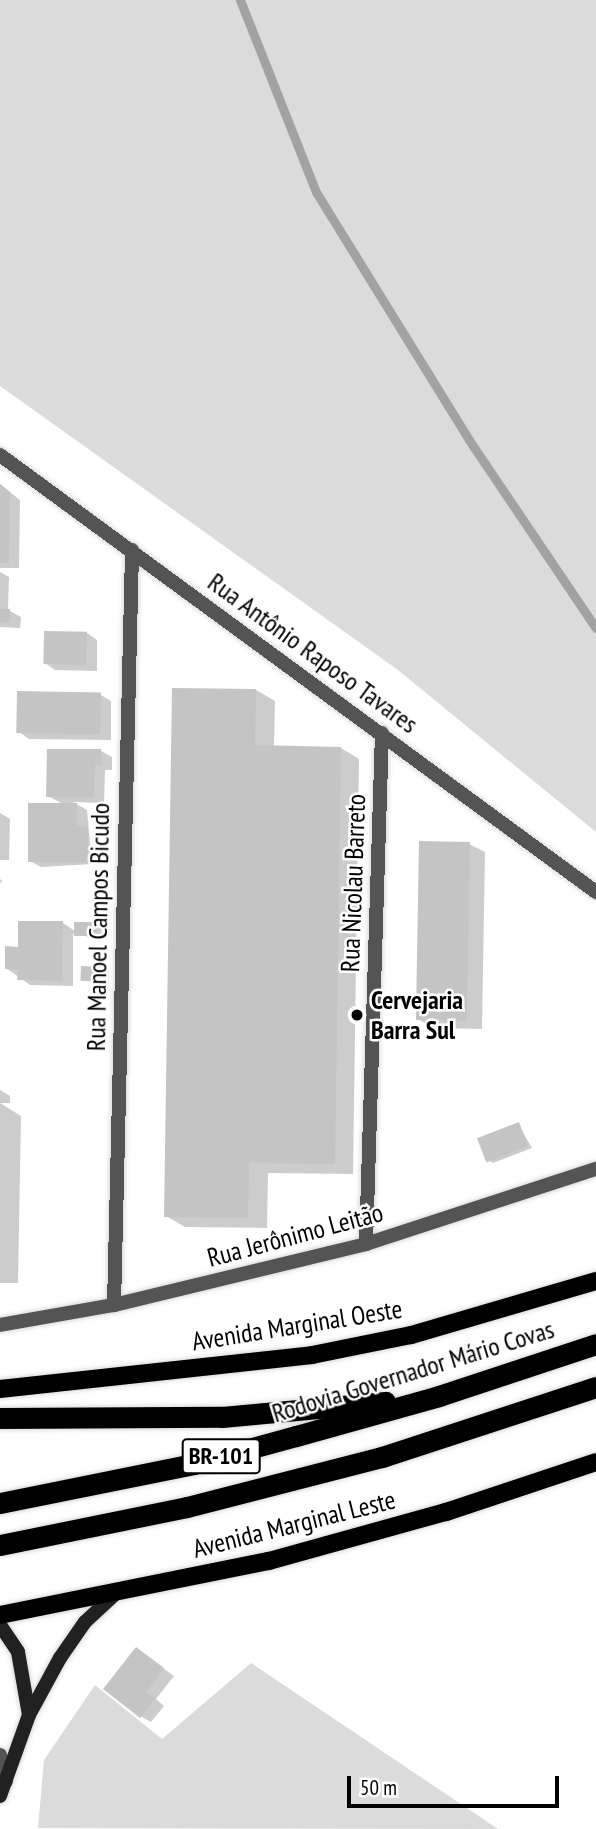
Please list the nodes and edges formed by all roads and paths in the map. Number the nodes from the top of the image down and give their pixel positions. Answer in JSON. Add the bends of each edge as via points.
{"nodes":[{"id":1,"x":0,"y":455,"type":"edge"},
{"id":2,"x":132,"y":550,"type":"junction"},
{"id":3,"x":383,"y":733,"type":"junction"},
{"id":4,"x":596,"y":892,"type":"edge"},
{"id":5,"x":596,"y":1169,"type":"edge"},
{"id":6,"x":366,"y":1244,"type":"junction"},
{"id":7,"x":596,"y":1281,"type":"edge"},
{"id":8,"x":114,"y":1305,"type":"junction"},
{"id":9,"x":0,"y":1325,"type":"edge"},
{"id":10,"x":596,"y":1344,"type":"edge"},
{"id":11,"x":596,"y":1387,"type":"edge"},
{"id":12,"x":0,"y":1389,"type":"edge"},
{"id":13,"x":439,"y":1396,"type":"junction"},
{"id":14,"x":0,"y":1418,"type":"edge"},
{"id":15,"x":596,"y":1462,"type":"edge"},
{"id":16,"x":0,"y":1503,"type":"edge"},
{"id":17,"x":0,"y":1545,"type":"edge"},
{"id":18,"x":115,"y":1594,"type":"junction"},
{"id":19,"x":0,"y":1615,"type":"edge"},
{"id":20,"x":0,"y":1625,"type":"edge"},
{"id":21,"x":29,"y":1715,"type":"junction"},
{"id":22,"x":0,"y":1755,"type":"edge"},
{"id":23,"x":6,"y":1781,"type":"junction"},
{"id":24,"x":0,"y":1796,"type":"edge"}],
"edges":[{"from":1,"to":2,"type":"street","name":"Rua Antônio Raposo Tavares"},
{"from":2,"to":3,"type":"street","name":"Rua Antônio Raposo Tavares"},
{"from":2,"to":8,"type":"street","name":"Rua Manoel Campos Bicudo"},
{"from":3,"to":4,"type":"street","name":"Rua Antônio Raposo Tavares"},
{"from":3,"to":6,"type":"street","name":"Rua Nicolau Barreto"},
{"from":5,"to":6,"type":"street","name":"Rua Jerônimo Leitão"},
{"from":6,"to":8,"type":"street","name":"Rua Jerônimo Leitão"},
{"from":7,"to":12,"type":"main road","name":"Avenida Marginal Oeste","via":[[411,1335],[312,1355]]},
{"from":8,"to":9,"type":"street","name":"Rua Jerônimo Leitão"},
{"from":10,"to":13,"type":"highway","name":"Rodovia Governador Mário Covas","number":"BR-101"},
{"from":11,"to":17,"type":"highway","number":"BR-101","via":[[382,1457],[187,1507]]},
{"from":13,"to":14,"type":"highway","via":[[222,1417]]},
{"from":13,"to":16,"type":"highway","name":"Rodovia Governador Mário Covas","number":"BR-101","via":[[194,1464]]},
{"from":15,"to":18,"type":"main road","name":"Avenida Marginal Leste","via":[[446,1512],[270,1561]]},
{"from":18,"to":19,"type":"main road","name":"Avenida Marginal Leste"},
{"from":18,"to":21,"type":"main road","via":[[71,1640]]},
{"from":20,"to":21,"type":"main road","via":[[18,1653]]},
{"from":21,"to":23,"type":"main road"},
{"from":22,"to":23,"type":"street"},
{"from":23,"to":24,"type":"main road"}]}
